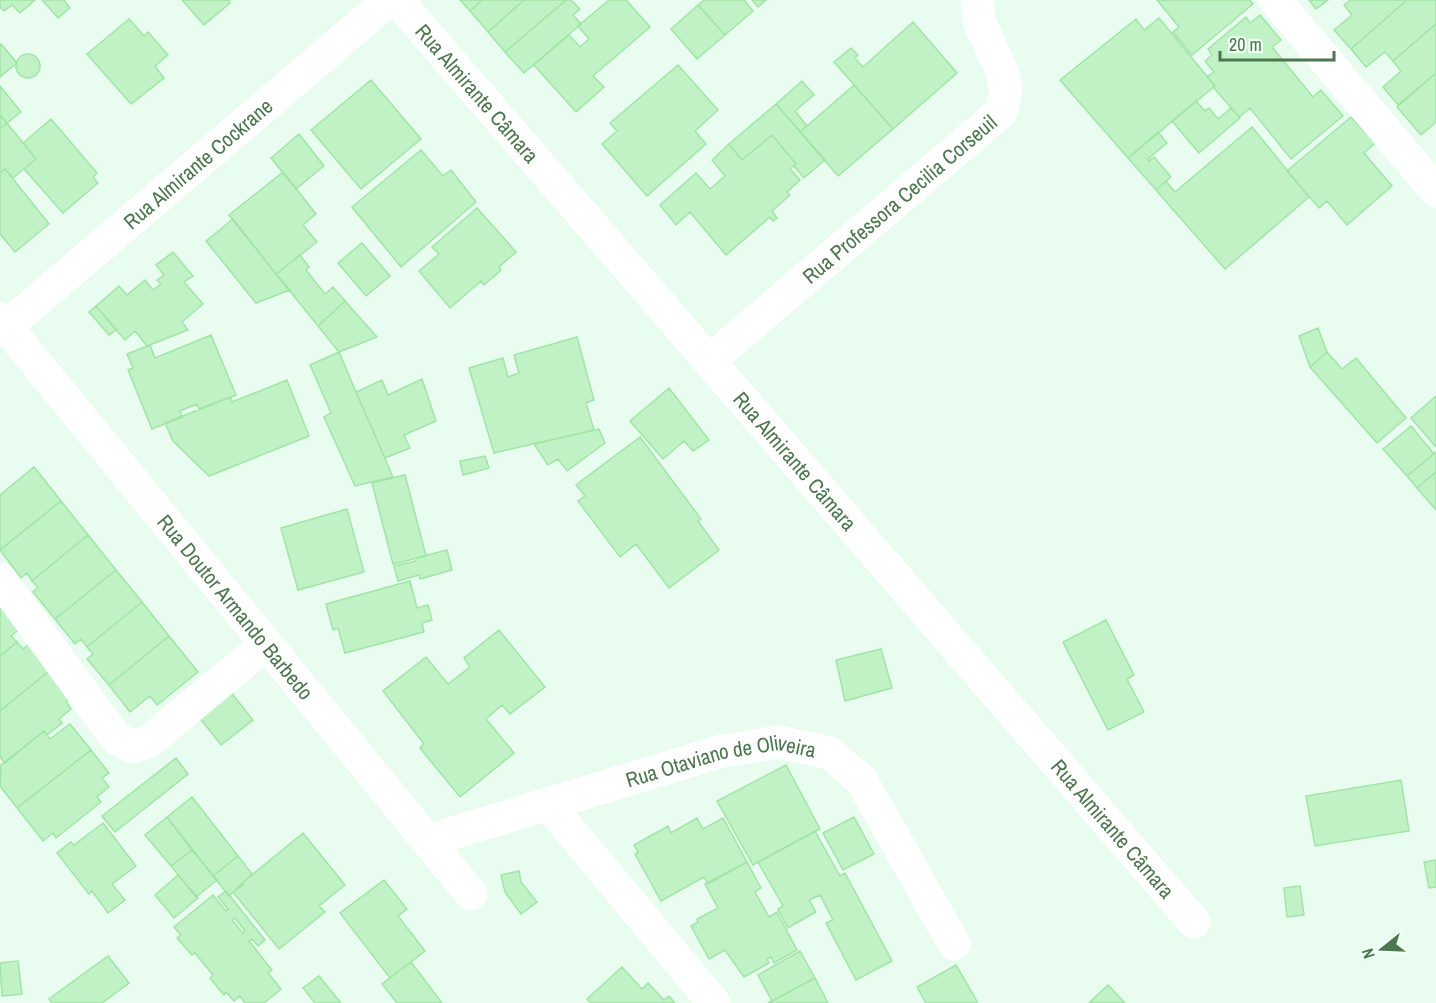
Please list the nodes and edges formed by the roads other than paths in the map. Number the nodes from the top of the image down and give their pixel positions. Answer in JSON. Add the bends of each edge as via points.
{"nodes":[{"id":1,"x":389,"y":0,"type":"edge"},
{"id":2,"x":397,"y":0,"type":"edge"},
{"id":3,"x":977,"y":0,"type":"edge"},
{"id":4,"x":1275,"y":0,"type":"edge"},
{"id":5,"x":1436,"y":190,"type":"edge"},
{"id":6,"x":3,"y":323,"type":"edge"},
{"id":7,"x":709,"y":361,"type":"junction"},
{"id":8,"x":0,"y":579,"type":"edge"},
{"id":9,"x":266,"y":644,"type":"junction"},
{"id":10,"x":548,"y":804,"type":"junction"},
{"id":11,"x":427,"y":841,"type":"junction"},
{"id":12,"x":471,"y":894,"type":"dead end"},
{"id":13,"x":1194,"y":922,"type":"dead end"},
{"id":14,"x":954,"y":945,"type":"dead end"},
{"id":15,"x":714,"y":1003,"type":"edge"}],
"edges":[{"from":1,"to":6,"type":"street","name":"Rua Almirante Cockrane"},
{"from":2,"to":7,"type":"street","name":"Rua Almirante Câmara"},
{"from":3,"to":7,"type":"street","name":"Rua Professora Cecilia Corseuil","via":[[980,23],[1006,90],[1001,112]]},
{"from":4,"to":5,"type":"street"},
{"from":6,"to":9,"type":"street","name":"Rua Doutor Armando Barbedo"},
{"from":7,"to":13,"type":"street","name":"Rua Almirante Câmara"},
{"from":8,"to":9,"type":"street","via":[[116,738],[132,747],[148,742]]},
{"from":9,"to":11,"type":"street","name":"Rua Doutor Armando Barbedo"},
{"from":10,"to":11,"type":"street","name":"Rua Otaviano de Oliveira"},
{"from":10,"to":14,"type":"street","name":"Rua Otaviano de Oliveira","via":[[722,751],[778,742],[830,753],[862,781]]},
{"from":10,"to":15,"type":"street"},
{"from":11,"to":12,"type":"street","name":"Rua Doutor Armando Barbedo"}]}
